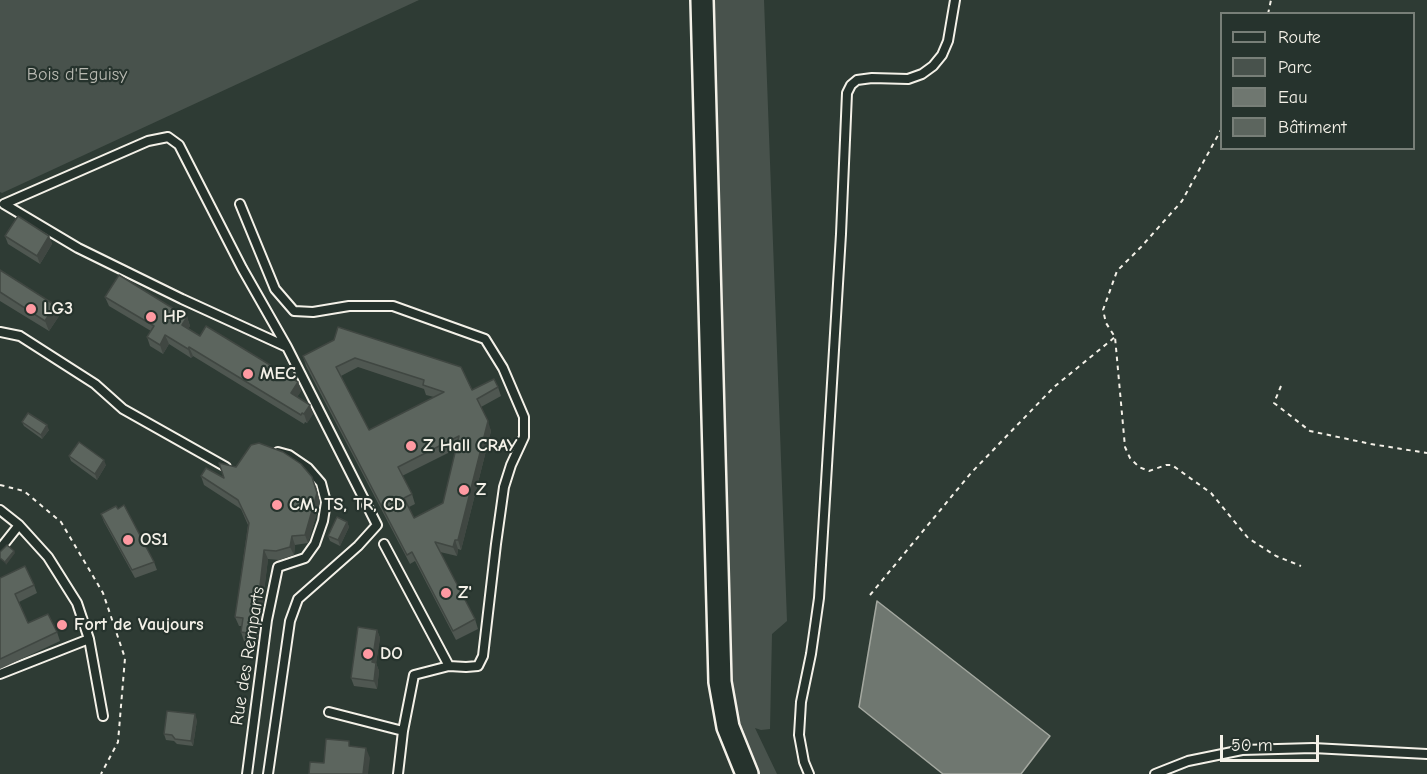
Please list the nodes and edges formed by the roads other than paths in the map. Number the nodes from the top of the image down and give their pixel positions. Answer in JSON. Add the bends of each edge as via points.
{"nodes":[{"id":1,"x":702,"y":0,"type":"edge"},
{"id":2,"x":955,"y":0,"type":"edge"},
{"id":3,"x":240,"y":204,"type":"dead end"},
{"id":4,"x":0,"y":332,"type":"edge"},
{"id":5,"x":287,"y":347,"type":"junction"},
{"id":6,"x":271,"y":449,"type":"edge"},
{"id":7,"x":237,"y":468,"type":"edge"},
{"id":8,"x":0,"y":510,"type":"edge"},
{"id":9,"x":19,"y":525,"type":"junction"},
{"id":10,"x":384,"y":544,"type":"dead end"},
{"id":11,"x":0,"y":549,"type":"edge"},
{"id":12,"x":89,"y":639,"type":"junction"},
{"id":13,"x":448,"y":666,"type":"junction"},
{"id":14,"x":0,"y":674,"type":"edge"},
{"id":15,"x":329,"y":712,"type":"dead end"},
{"id":16,"x":103,"y":716,"type":"dead end"},
{"id":17,"x":403,"y":731,"type":"junction"},
{"id":18,"x":1427,"y":754,"type":"edge"},
{"id":19,"x":247,"y":774,"type":"edge"},
{"id":20,"x":268,"y":774,"type":"edge"},
{"id":21,"x":398,"y":774,"type":"edge"},
{"id":22,"x":747,"y":774,"type":"edge"},
{"id":23,"x":809,"y":774,"type":"edge"},
{"id":24,"x":1155,"y":774,"type":"edge"}],
"edges":[{"from":1,"to":22,"type":"main road","via":[[720,682],[728,727]]},
{"from":2,"to":23,"type":"lane","via":[[948,41],[933,66],[908,79],[857,80],[847,93],[819,598],[799,735]]},
{"from":3,"to":13,"type":"lane","via":[[276,289],[294,311],[393,306],[486,339],[503,368],[524,417],[524,438],[504,488],[483,657],[478,666]]},
{"from":4,"to":7,"type":"lane","via":[[20,336],[94,384],[123,409],[226,467]]},
{"from":5,"to":5,"type":"lane","via":[[78,248],[4,204],[148,141],[168,137],[180,145]]},
{"from":5,"to":20,"type":"lane","via":[[377,525],[298,600],[290,621]]},
{"from":6,"to":19,"type":"lane","name":"Rue des Remparts","via":[[308,468],[321,483],[326,502],[315,544],[305,558],[278,567],[267,620]]},
{"from":8,"to":9,"type":"lane"},
{"from":9,"to":11,"type":"lane"},
{"from":9,"to":12,"type":"lane","via":[[48,557],[77,603]]},
{"from":10,"to":13,"type":"lane"},
{"from":12,"to":14,"type":"lane"},
{"from":12,"to":16,"type":"lane"},
{"from":13,"to":17,"type":"lane","via":[[414,675]]},
{"from":15,"to":17,"type":"lane"},
{"from":17,"to":21,"type":"lane"},
{"from":18,"to":24,"type":"lane","via":[[1313,748],[1252,750],[1188,761]]}]}
